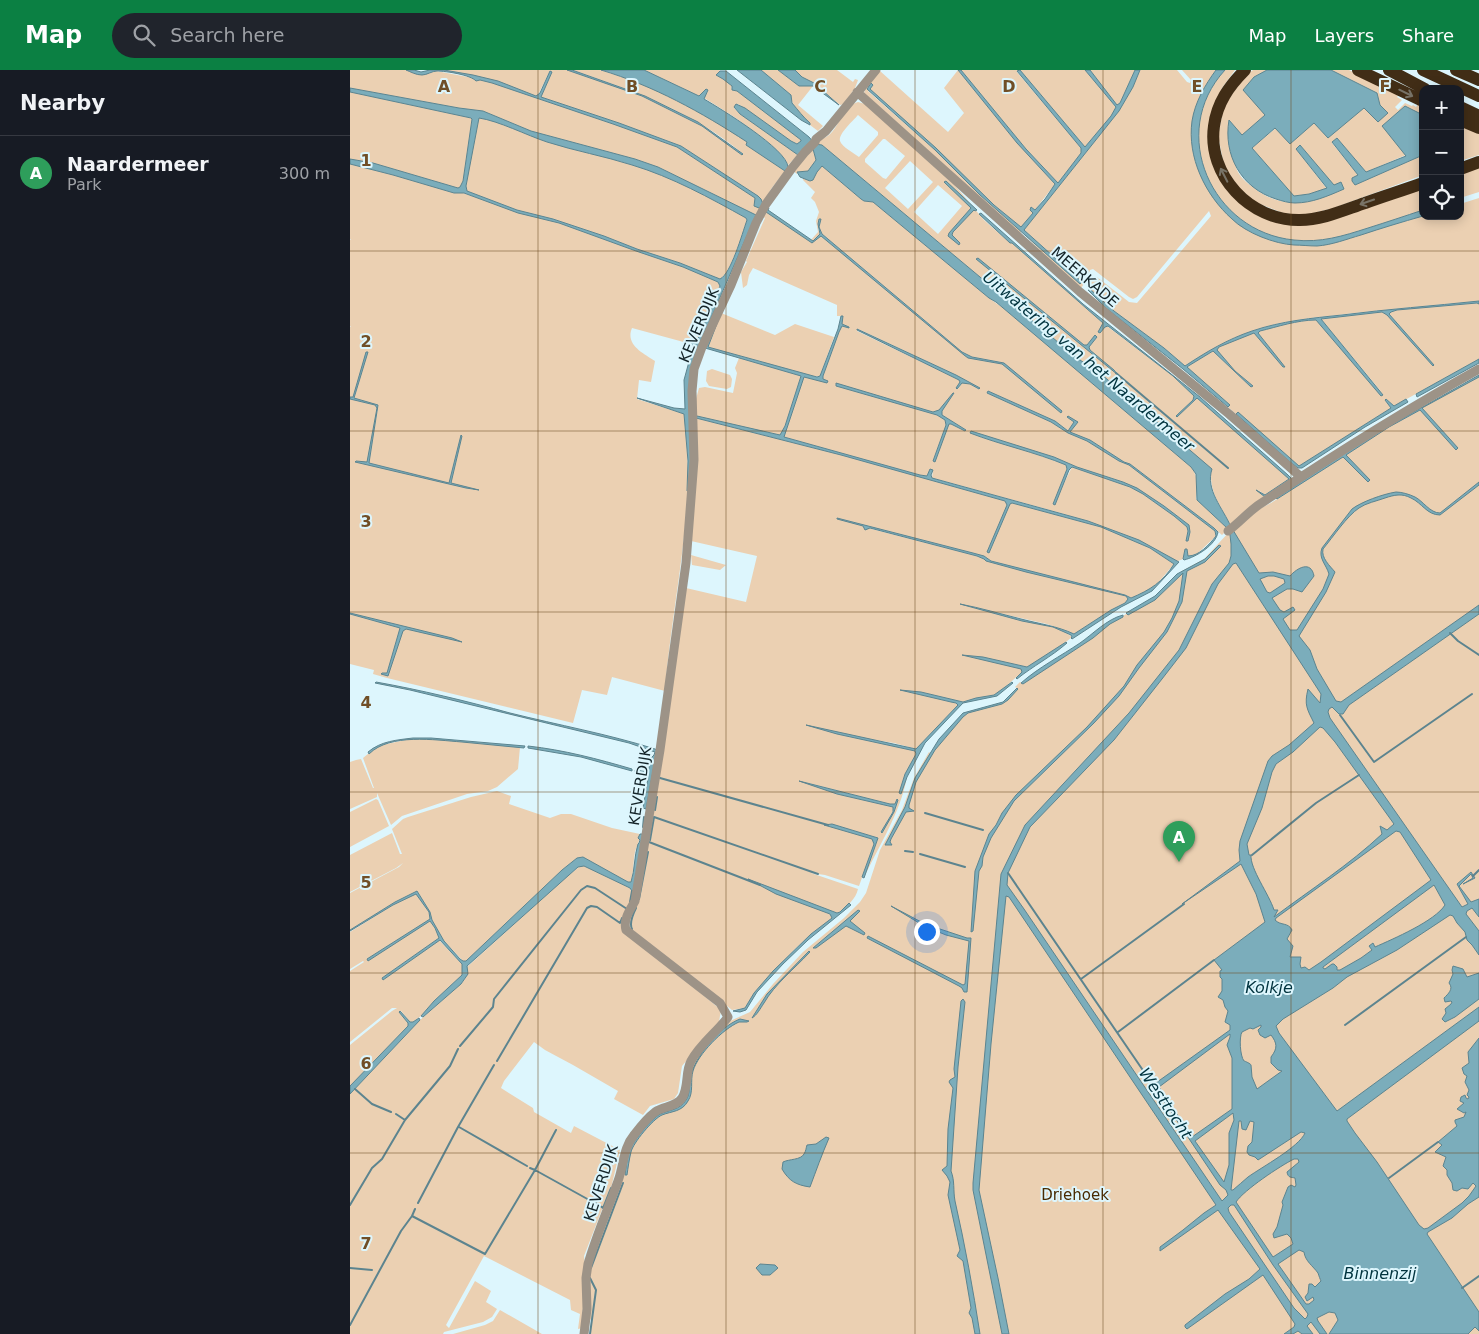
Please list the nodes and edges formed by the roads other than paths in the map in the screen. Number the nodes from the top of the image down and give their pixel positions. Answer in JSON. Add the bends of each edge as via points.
{"nodes":[{"id":1,"x":876,"y":70,"type":"edge"},
{"id":2,"x":1245,"y":70,"type":"edge"},
{"id":3,"x":1358,"y":70,"type":"edge"},
{"id":4,"x":1389,"y":70,"type":"edge"},
{"id":5,"x":1423,"y":70,"type":"edge"},
{"id":6,"x":1456,"y":70,"type":"edge"},
{"id":7,"x":1479,"y":80,"type":"edge"},
{"id":8,"x":1419,"y":86,"type":"edge"},
{"id":9,"x":857,"y":92,"type":"junction"},
{"id":10,"x":1479,"y":96,"type":"edge"},
{"id":11,"x":1419,"y":99,"type":"edge"},
{"id":12,"x":1464,"y":109,"type":"edge"},
{"id":13,"x":1479,"y":116,"type":"edge"},
{"id":14,"x":1464,"y":122,"type":"edge"},
{"id":15,"x":1479,"y":128,"type":"edge"},
{"id":16,"x":1479,"y":162,"type":"edge"},
{"id":17,"x":1464,"y":168,"type":"edge"},
{"id":18,"x":1419,"y":184,"type":"edge"},
{"id":19,"x":1479,"y":369,"type":"edge"},
{"id":20,"x":1300,"y":477,"type":"junction"},
{"id":21,"x":1230,"y":530,"type":"dead end"},
{"id":22,"x":584,"y":1334,"type":"edge"}],
"edges":[{"from":1,"to":9,"type":"street"},
{"from":18,"to":2,"type":"highway","one_way":true,"via":[[1316,218],[1282,218],[1253,207],[1233,191],[1224,177],[1214,142],[1219,107],[1228,88]]},
{"from":3,"to":11,"type":"highway","one_way":true},
{"from":4,"to":8,"type":"highway"},
{"from":5,"to":10,"type":"highway"},
{"from":6,"to":7,"type":"highway"},
{"from":9,"to":20,"type":"street","name":"MEERKADE","via":[[1080,292],[1229,414]]},
{"from":9,"to":22,"type":"street","name":"KEVERDIJK","via":[[772,193],[694,369],[694,460],[686,563],[635,901],[625,925],[626,930],[720,1003],[728,1017],[691,1061],[682,1098],[653,1114],[628,1145],[586,1271]]},
{"from":12,"to":13,"type":"highway"},
{"from":14,"to":15,"type":"highway"},
{"from":16,"to":17,"type":"highway"},
{"from":19,"to":20,"type":"street"},
{"from":20,"to":21,"type":"street","via":[[1260,504]]}]}
